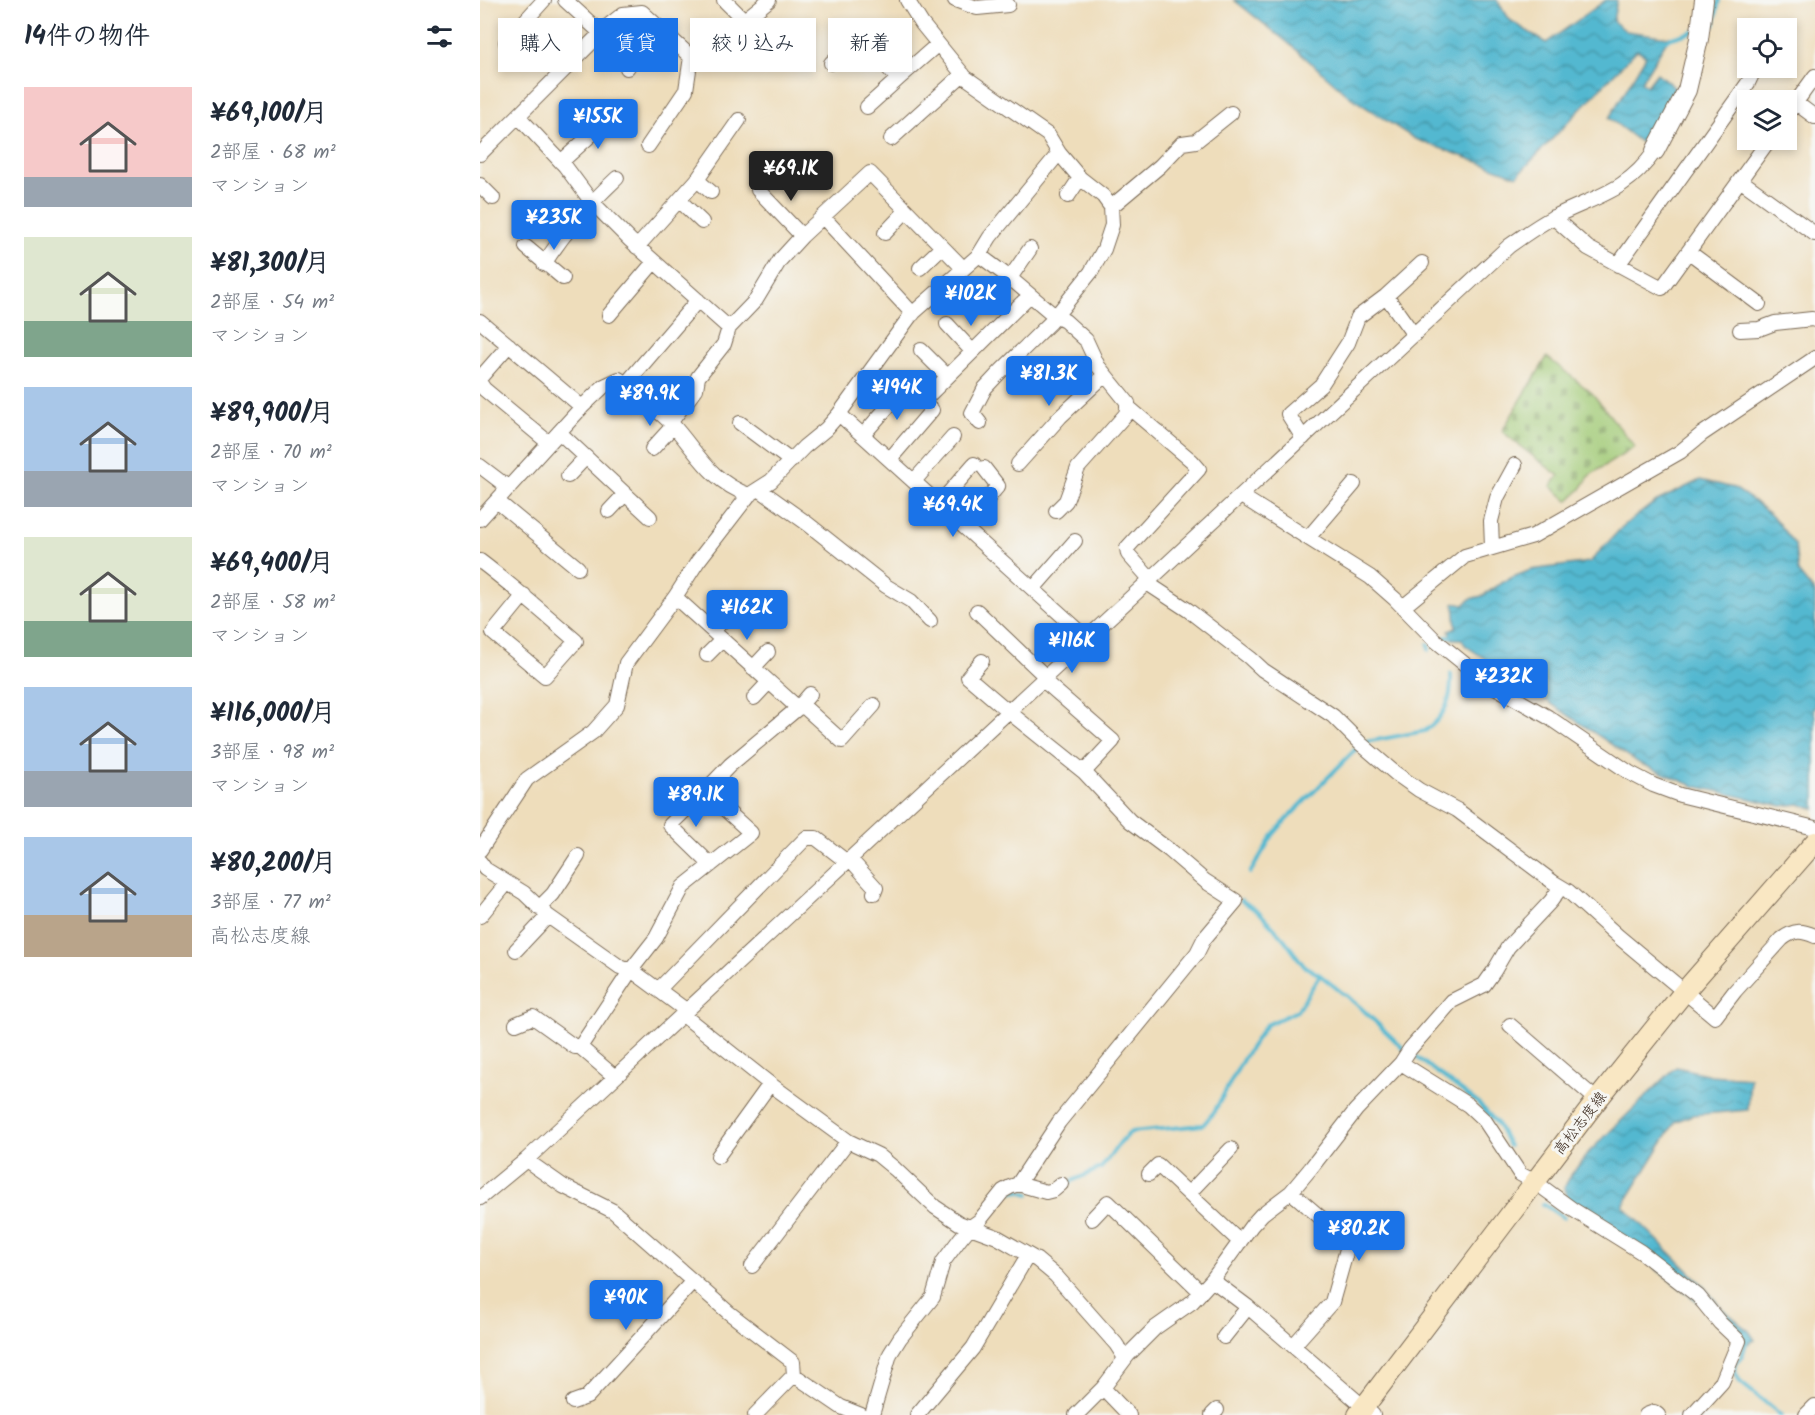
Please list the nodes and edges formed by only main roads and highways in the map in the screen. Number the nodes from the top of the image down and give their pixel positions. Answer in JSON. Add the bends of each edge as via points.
{"nodes":[{"id":1,"x":1815,"y":843,"type":"edge"},
{"id":2,"x":1365,"y":1412,"type":"edge"}],
"edges":[{"from":1,"to":2,"type":"main road","name":"高松志度線","via":[[1684,992],[1597,1100]]}]}
